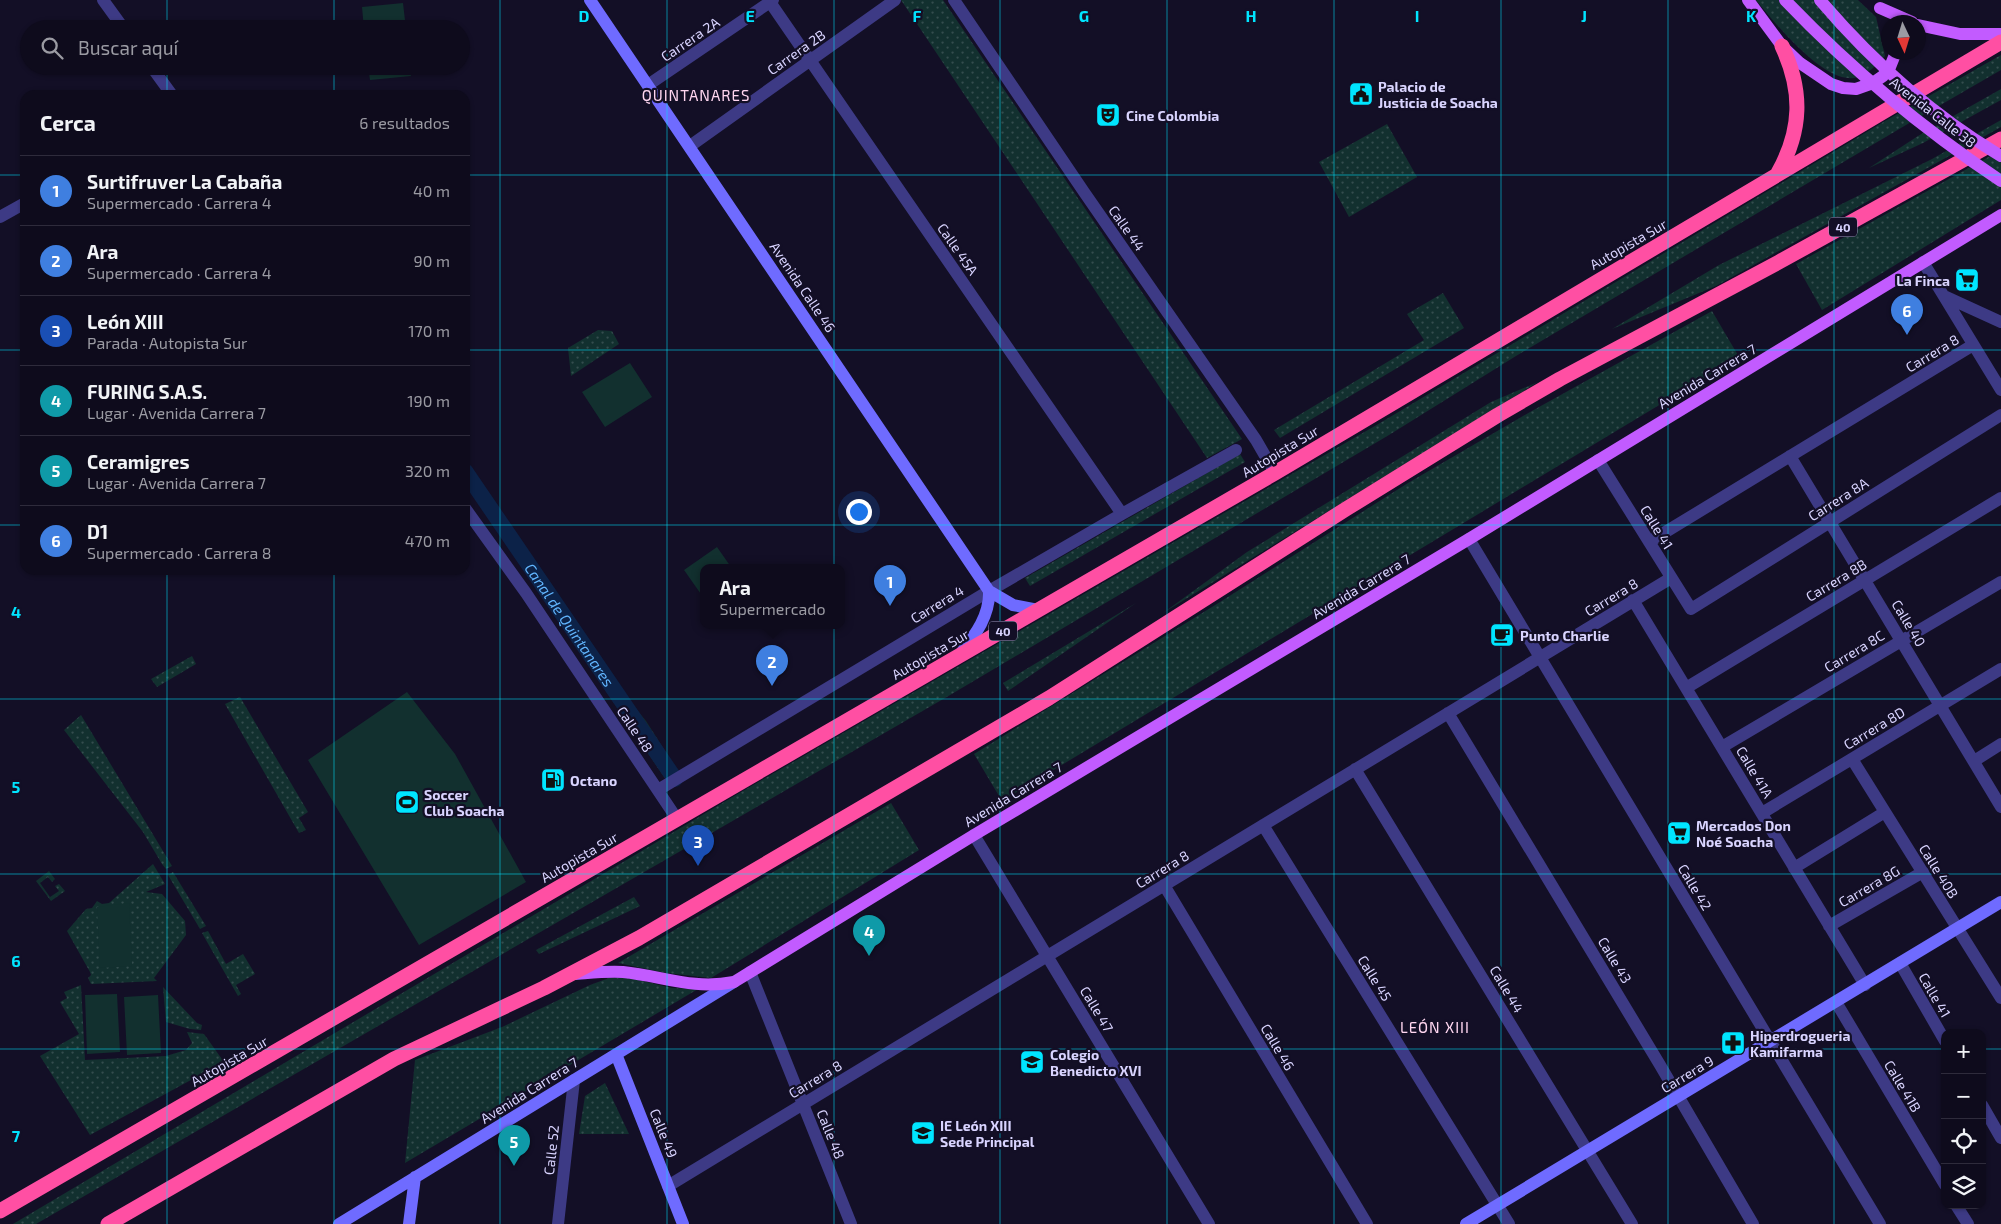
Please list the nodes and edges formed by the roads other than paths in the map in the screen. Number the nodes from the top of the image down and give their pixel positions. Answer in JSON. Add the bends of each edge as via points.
{"nodes":[{"id":1,"x":103,"y":0,"type":"edge"},
{"id":2,"x":590,"y":0,"type":"edge"},
{"id":3,"x":895,"y":0,"type":"edge"},
{"id":4,"x":954,"y":0,"type":"edge"},
{"id":5,"x":1748,"y":0,"type":"edge"},
{"id":6,"x":1786,"y":0,"type":"edge"},
{"id":7,"x":1820,"y":0,"type":"edge"},
{"id":8,"x":772,"y":1,"type":"edge"},
{"id":9,"x":1876,"y":4,"type":"edge"},
{"id":10,"x":1885,"y":15,"type":"edge"},
{"id":11,"x":1898,"y":15,"type":"edge"},
{"id":12,"x":117,"y":20,"type":"edge"},
{"id":13,"x":1926,"y":27,"type":"edge"},
{"id":14,"x":2001,"y":34,"type":"edge"},
{"id":15,"x":2001,"y":42,"type":"edge"},
{"id":16,"x":1782,"y":46,"type":"junction"},
{"id":17,"x":1893,"y":60,"type":"edge"},
{"id":18,"x":810,"y":61,"type":"junction"},
{"id":19,"x":158,"y":75,"type":"edge"},
{"id":20,"x":648,"y":85,"type":"junction"},
{"id":21,"x":168,"y":90,"type":"edge"},
{"id":22,"x":2001,"y":139,"type":"edge"},
{"id":23,"x":690,"y":146,"type":"junction"},
{"id":24,"x":2001,"y":156,"type":"edge"},
{"id":25,"x":1777,"y":175,"type":"junction"},
{"id":26,"x":2001,"y":181,"type":"edge"},
{"id":27,"x":20,"y":206,"type":"edge"},
{"id":28,"x":0,"y":217,"type":"edge"},
{"id":29,"x":1998,"y":219,"type":"edge"},
{"id":30,"x":1923,"y":262,"type":"junction"},
{"id":31,"x":1944,"y":296,"type":"junction"},
{"id":32,"x":2001,"y":322,"type":"edge"},
{"id":33,"x":1973,"y":345,"type":"junction"},
{"id":34,"x":2001,"y":390,"type":"edge"},
{"id":35,"x":2001,"y":415,"type":"edge"},
{"id":36,"x":1236,"y":450,"type":"dead end"},
{"id":37,"x":1790,"y":456,"type":"junction"},
{"id":38,"x":1598,"y":460,"type":"junction"},
{"id":39,"x":1275,"y":473,"type":"junction"},
{"id":40,"x":2001,"y":498,"type":"edge"},
{"id":41,"x":1122,"y":514,"type":"junction"},
{"id":42,"x":470,"y":515,"type":"edge"},
{"id":43,"x":1830,"y":522,"type":"junction"},
{"id":44,"x":1469,"y":539,"type":"junction"},
{"id":45,"x":1649,"y":542,"type":"junction"},
{"id":46,"x":1671,"y":578,"type":"junction"},
{"id":47,"x":1865,"y":580,"type":"junction"},
{"id":48,"x":2001,"y":582,"type":"edge"},
{"id":49,"x":989,"y":591,"type":"junction"},
{"id":50,"x":1633,"y":600,"type":"junction"},
{"id":51,"x":1691,"y":609,"type":"joint"},
{"id":52,"x":1038,"y":610,"type":"junction"},
{"id":53,"x":1901,"y":641,"type":"junction"},
{"id":54,"x":958,"y":657,"type":"junction"},
{"id":55,"x":1539,"y":657,"type":"junction"},
{"id":56,"x":2001,"y":669,"type":"edge"},
{"id":57,"x":1686,"y":688,"type":"junction"},
{"id":58,"x":1940,"y":706,"type":"junction"},
{"id":59,"x":1448,"y":713,"type":"junction"},
{"id":60,"x":2001,"y":744,"type":"edge"},
{"id":61,"x":1722,"y":747,"type":"junction"},
{"id":62,"x":1852,"y":759,"type":"junction"},
{"id":63,"x":1974,"y":761,"type":"junction"},
{"id":64,"x":1356,"y":769,"type":"junction"},
{"id":65,"x":658,"y":790,"type":"junction"},
{"id":66,"x":2001,"y":807,"type":"edge"},
{"id":67,"x":1885,"y":812,"type":"junction"},
{"id":68,"x":1762,"y":813,"type":"junction"},
{"id":69,"x":677,"y":819,"type":"junction"},
{"id":70,"x":1263,"y":825,"type":"junction"},
{"id":71,"x":974,"y":834,"type":"junction"},
{"id":72,"x":1794,"y":868,"type":"junction"},
{"id":73,"x":1923,"y":872,"type":"junction"},
{"id":74,"x":1164,"y":885,"type":"junction"},
{"id":75,"x":2001,"y":902,"type":"edge"},
{"id":76,"x":1829,"y":926,"type":"junction"},
{"id":77,"x":1958,"y":928,"type":"junction"},
{"id":78,"x":1047,"y":956,"type":"junction"},
{"id":79,"x":1900,"y":963,"type":"junction"},
{"id":80,"x":750,"y":972,"type":"junction"},
{"id":81,"x":573,"y":974,"type":"junction"},
{"id":82,"x":734,"y":982,"type":"junction"},
{"id":83,"x":1865,"y":985,"type":"junction"},
{"id":84,"x":2001,"y":998,"type":"edge"},
{"id":85,"x":1836,"y":1002,"type":"junction"},
{"id":86,"x":1941,"y":1034,"type":"edge"},
{"id":87,"x":1770,"y":1041,"type":"junction"},
{"id":88,"x":616,"y":1054,"type":"junction"},
{"id":89,"x":574,"y":1080,"type":"junction"},
{"id":90,"x":1679,"y":1096,"type":"junction"},
{"id":91,"x":803,"y":1104,"type":"junction"},
{"id":92,"x":1986,"y":1112,"type":"edge"},
{"id":93,"x":2001,"y":1138,"type":"edge"},
{"id":94,"x":1588,"y":1151,"type":"junction"},
{"id":95,"x":415,"y":1178,"type":"junction"},
{"id":96,"x":1941,"y":1179,"type":"edge"},
{"id":97,"x":668,"y":1186,"type":"junction"},
{"id":98,"x":1498,"y":1205,"type":"junction"},
{"id":99,"x":1959,"y":1209,"type":"edge"},
{"id":100,"x":0,"y":1211,"type":"edge"},
{"id":101,"x":108,"y":1224,"type":"edge"},
{"id":102,"x":339,"y":1224,"type":"edge"},
{"id":103,"x":409,"y":1224,"type":"edge"},
{"id":104,"x":558,"y":1224,"type":"edge"},
{"id":105,"x":683,"y":1224,"type":"edge"},
{"id":106,"x":851,"y":1224,"type":"edge"},
{"id":107,"x":1210,"y":1224,"type":"edge"},
{"id":108,"x":1367,"y":1224,"type":"edge"},
{"id":109,"x":1466,"y":1224,"type":"edge"},
{"id":110,"x":1509,"y":1224,"type":"edge"},
{"id":111,"x":1632,"y":1224,"type":"edge"},
{"id":112,"x":1753,"y":1224,"type":"edge"},
{"id":113,"x":1880,"y":1224,"type":"edge"},
{"id":114,"x":1968,"y":1224,"type":"edge"}],
"edges":[{"from":1,"to":12,"type":"street"},
{"from":2,"to":20,"type":"street","name":"Avenida Calle 46"},
{"from":3,"to":18,"type":"street","name":"Carrera 2B"},
{"from":4,"to":39,"type":"street","name":"Calle 44","via":[[1256,440]]},
{"from":5,"to":16,"type":"main road"},
{"from":6,"to":26,"type":"main road","name":"Avenida Calle 38","bridge":true,"via":[[1877,88]]},
{"from":7,"to":24,"type":"main road","name":"Avenida Calle 38","bridge":true,"via":[[1897,80],[1958,128]]},
{"from":8,"to":18,"type":"street","name":"Calle 45A"},
{"from":8,"to":20,"type":"street","name":"Carrera 2A"},
{"from":9,"to":10,"type":"main road"},
{"from":9,"to":11,"type":"main road"},
{"from":13,"to":14,"type":"main road","via":[[1960,34]]},
{"from":15,"to":25,"type":"highway","name":"Autopista Sur","number":"40"},
{"from":16,"to":17,"type":"main road","via":[[1831,84],[1849,88],[1873,83],[1883,76]]},
{"from":16,"to":25,"type":"highway","via":[[1790,65],[1798,105],[1792,143]]},
{"from":18,"to":23,"type":"street","name":"Carrera 2B"},
{"from":18,"to":41,"type":"street","name":"Calle 45A"},
{"from":19,"to":21,"type":"street"},
{"from":20,"to":23,"type":"street","name":"Avenida Calle 46"},
{"from":22,"to":81,"type":"highway","number":"40","via":[[1498,415],[1049,698]]},
{"from":23,"to":49,"type":"street","name":"Avenida Calle 46"},
{"from":25,"to":39,"type":"highway","name":"Autopista Sur","number":"40"},
{"from":27,"to":28,"type":"street"},
{"from":29,"to":30,"type":"main road","name":"Avenida Carrera 7"},
{"from":30,"to":31,"type":"street"},
{"from":30,"to":38,"type":"main road","name":"Avenida Carrera 7"},
{"from":31,"to":32,"type":"street"},
{"from":31,"to":33,"type":"street"},
{"from":33,"to":34,"type":"street"},
{"from":33,"to":37,"type":"street","name":"Carrera 8"},
{"from":35,"to":43,"type":"street","name":"Carrera 8A"},
{"from":36,"to":41,"type":"street","name":"Carrera 4"},
{"from":37,"to":43,"type":"street","name":"Calle 40"},
{"from":37,"to":45,"type":"street","name":"Carrera 8"},
{"from":38,"to":44,"type":"main road","name":"Avenida Carrera 7"},
{"from":38,"to":45,"type":"street","name":"Calle 41"},
{"from":39,"to":52,"type":"highway","name":"Autopista Sur","number":"40"},
{"from":40,"to":47,"type":"street","name":"Carrera 8B"},
{"from":41,"to":49,"type":"street","name":"Carrera 4"},
{"from":42,"to":65,"type":"street","name":"Calle 48"},
{"from":43,"to":47,"type":"street","name":"Calle 40"},
{"from":43,"to":51,"type":"street","name":"Carrera 8A"},
{"from":44,"to":55,"type":"street","name":"Calle 42"},
{"from":44,"to":71,"type":"main road","name":"Avenida Carrera 7"},
{"from":45,"to":46,"type":"street","name":"Calle 41"},
{"from":46,"to":50,"type":"street","name":"Carrera 8"},
{"from":46,"to":51,"type":"street","name":"Calle 41"},
{"from":47,"to":53,"type":"street","name":"Calle 40"},
{"from":47,"to":57,"type":"street","name":"Carrera 8B"},
{"from":48,"to":53,"type":"street","name":"Carrera 8C"},
{"from":49,"to":52,"type":"street","via":[[1013,606]]},
{"from":49,"to":54,"type":"street","via":[[986,614],[980,627]]},
{"from":49,"to":65,"type":"street","name":"Carrera 4"},
{"from":50,"to":55,"type":"street","name":"Carrera 8"},
{"from":50,"to":57,"type":"street","name":"Calle 41A"},
{"from":52,"to":54,"type":"highway","name":"Autopista Sur","number":"40"},
{"from":53,"to":58,"type":"street","name":"Calle 40"},
{"from":53,"to":61,"type":"street","name":"Carrera 8C"},
{"from":54,"to":69,"type":"highway","name":"Autopista Sur","number":"40"},
{"from":55,"to":59,"type":"street","name":"Carrera 8"},
{"from":55,"to":87,"type":"street","name":"Calle 42"},
{"from":56,"to":58,"type":"street","name":"Carrera 8D"},
{"from":57,"to":61,"type":"street","name":"Calle 41A"},
{"from":58,"to":62,"type":"street","name":"Carrera 8D"},
{"from":58,"to":63,"type":"street","name":"Calle 40"},
{"from":59,"to":64,"type":"street","name":"Carrera 8"},
{"from":59,"to":90,"type":"street","name":"Calle 43"},
{"from":60,"to":63,"type":"street"},
{"from":61,"to":68,"type":"street","name":"Calle 41A"},
{"from":62,"to":67,"type":"street","name":"Calle 40B"},
{"from":62,"to":68,"type":"street","name":"Carrera 8D"},
{"from":63,"to":66,"type":"street","name":"Calle 40"},
{"from":64,"to":70,"type":"street","name":"Carrera 8"},
{"from":64,"to":94,"type":"street","name":"Calle 44"},
{"from":65,"to":69,"type":"street","name":"Calle 48"},
{"from":67,"to":72,"type":"street"},
{"from":67,"to":73,"type":"street","name":"Calle 40B"},
{"from":68,"to":72,"type":"street","name":"Calle 41A"},
{"from":69,"to":100,"type":"highway","name":"Autopista Sur","number":"40"},
{"from":70,"to":74,"type":"street","name":"Carrera 8"},
{"from":70,"to":98,"type":"street","name":"Calle 45"},
{"from":71,"to":78,"type":"street","name":"Calle 47"},
{"from":71,"to":80,"type":"main road","name":"Avenida Carrera 7"},
{"from":72,"to":76,"type":"street","name":"Calle 41A"},
{"from":73,"to":76,"type":"street","name":"Carrera 8G"},
{"from":73,"to":77,"type":"street","name":"Calle 40B"},
{"from":74,"to":78,"type":"street","name":"Carrera 8"},
{"from":74,"to":108,"type":"street","name":"Calle 46"},
{"from":75,"to":77,"type":"street","name":"Carrera 9"},
{"from":76,"to":83,"type":"street","name":"Calle 41A"},
{"from":77,"to":79,"type":"street","name":"Carrera 9"},
{"from":77,"to":84,"type":"street","name":"Calle 40B"},
{"from":78,"to":91,"type":"street","name":"Carrera 8"},
{"from":78,"to":107,"type":"street","name":"Calle 47"},
{"from":79,"to":83,"type":"street","name":"Carrera 9"},
{"from":79,"to":86,"type":"street","name":"Calle 41"},
{"from":80,"to":82,"type":"main road","name":"Avenida Carrera 7"},
{"from":80,"to":91,"type":"street","name":"Calle 48"},
{"from":81,"to":82,"type":"main road","name":"Avenida Carrera 7","via":[[622,972],[698,985]]},
{"from":81,"to":101,"type":"highway","number":"40","via":[[394,1060]]},
{"from":82,"to":88,"type":"street","name":"Avenida Carrera 7"},
{"from":83,"to":85,"type":"street","name":"Carrera 9"},
{"from":85,"to":87,"type":"street","name":"Carrera 9"},
{"from":85,"to":96,"type":"street","name":"Calle 41B"},
{"from":87,"to":90,"type":"street","name":"Carrera 9"},
{"from":87,"to":113,"type":"street","name":"Calle 42"},
{"from":88,"to":89,"type":"street","name":"Avenida Carrera 7"},
{"from":88,"to":97,"type":"street","name":"Calle 49"},
{"from":89,"to":95,"type":"street","name":"Avenida Carrera 7"},
{"from":89,"to":104,"type":"street","name":"Calle 52"},
{"from":90,"to":94,"type":"street","name":"Carrera 9"},
{"from":90,"to":112,"type":"street","name":"Calle 43"},
{"from":91,"to":97,"type":"street","name":"Carrera 8"},
{"from":91,"to":106,"type":"street","name":"Calle 48"},
{"from":92,"to":93,"type":"street"},
{"from":94,"to":98,"type":"street","name":"Carrera 9"},
{"from":94,"to":111,"type":"street","name":"Calle 44"},
{"from":95,"to":102,"type":"street","name":"Avenida Carrera 7"},
{"from":95,"to":103,"type":"street"},
{"from":97,"to":105,"type":"street","name":"Calle 49"},
{"from":98,"to":109,"type":"street","name":"Carrera 9"},
{"from":98,"to":110,"type":"street","name":"Calle 45"},
{"from":99,"to":114,"type":"street"}]}
